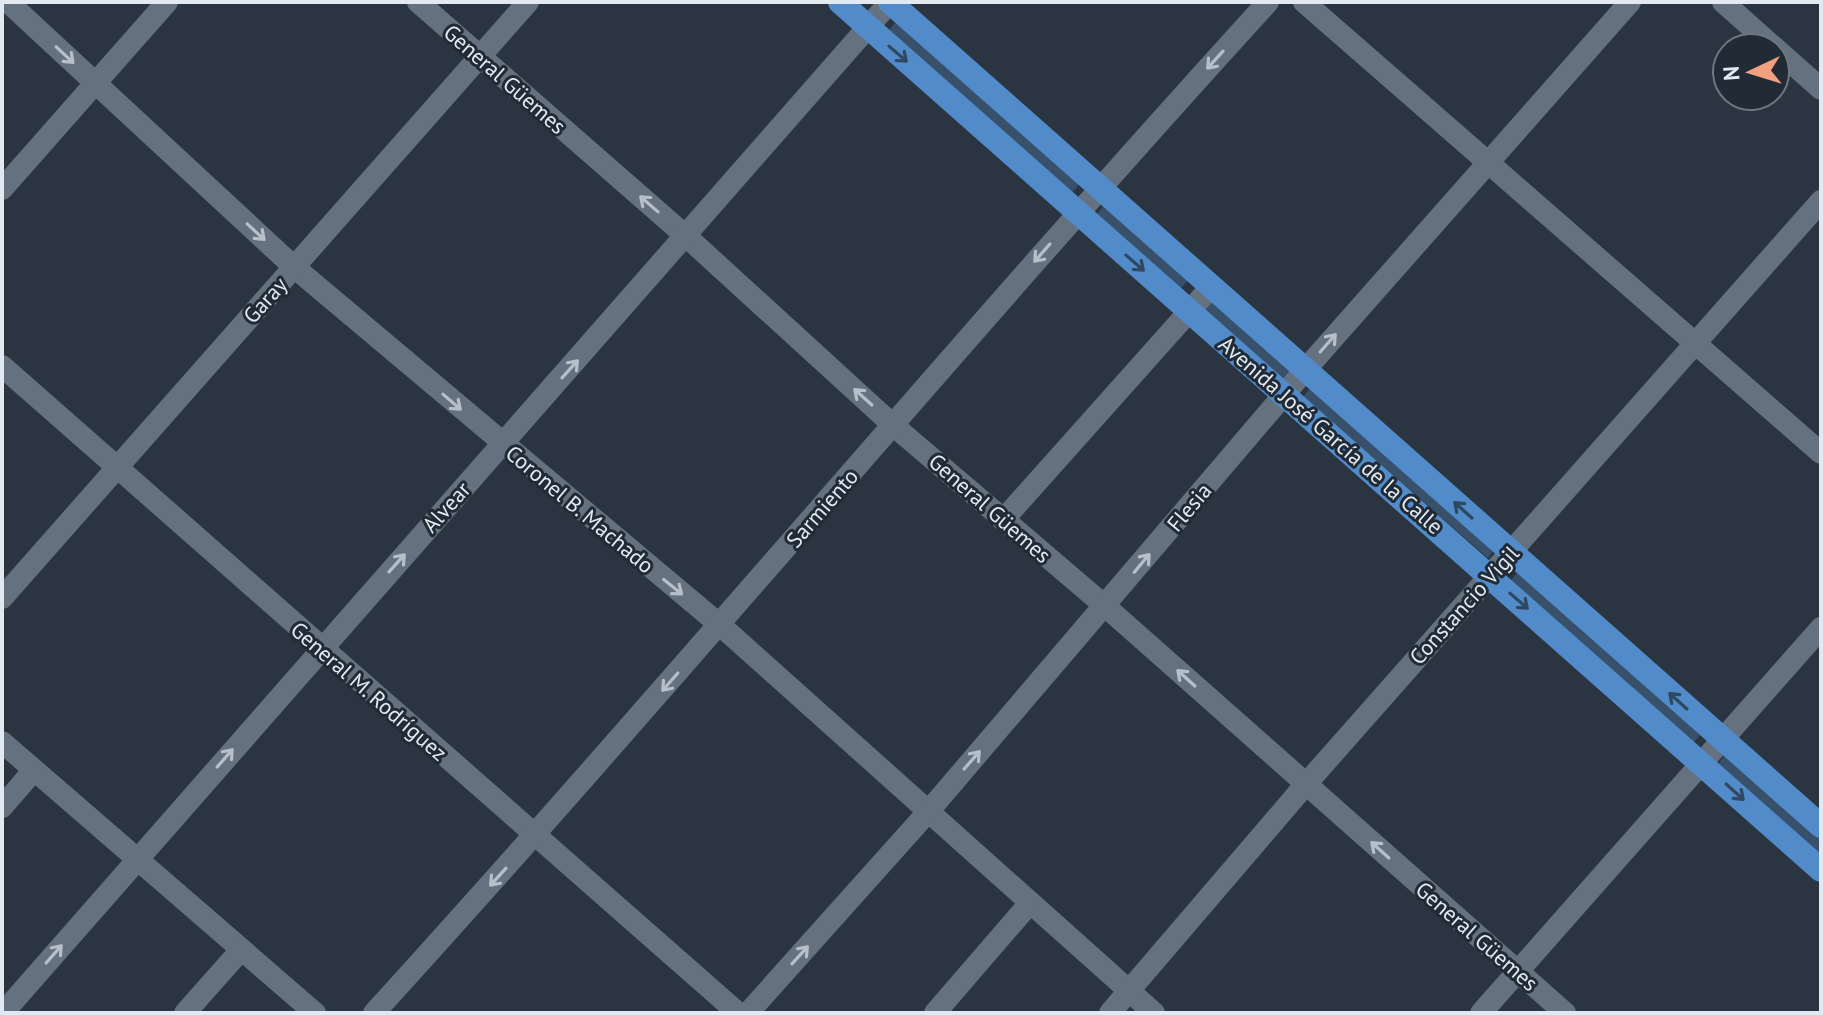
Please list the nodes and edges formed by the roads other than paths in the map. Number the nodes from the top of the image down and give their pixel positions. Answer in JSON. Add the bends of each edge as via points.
{"nodes":[{"id":1,"x":8,"y":2,"type":"edge"},
{"id":2,"x":167,"y":2,"type":"edge"},
{"id":3,"x":418,"y":2,"type":"edge"},
{"id":4,"x":528,"y":2,"type":"edge"},
{"id":5,"x":840,"y":2,"type":"edge"},
{"id":6,"x":890,"y":2,"type":"edge"},
{"id":7,"x":1268,"y":2,"type":"edge"},
{"id":8,"x":1304,"y":2,"type":"edge"},
{"id":9,"x":1630,"y":2,"type":"edge"},
{"id":10,"x":1723,"y":2,"type":"edge"},
{"id":11,"x":868,"y":28,"type":"junction"},
{"id":12,"x":479,"y":57,"type":"junction"},
{"id":13,"x":96,"y":83,"type":"junction"},
{"id":14,"x":1821,"y":89,"type":"edge"},
{"id":15,"x":1487,"y":164,"type":"junction"},
{"id":16,"x":1099,"y":187,"type":"junction"},
{"id":17,"x":2,"y":189,"type":"edge"},
{"id":18,"x":1821,"y":201,"type":"edge"},
{"id":19,"x":1077,"y":212,"type":"junction"},
{"id":20,"x":687,"y":237,"type":"junction"},
{"id":21,"x":294,"y":267,"type":"junction"},
{"id":22,"x":1211,"y":287,"type":"junction"},
{"id":23,"x":1192,"y":312,"type":"junction"},
{"id":24,"x":1696,"y":342,"type":"junction"},
{"id":25,"x":2,"y":366,"type":"edge"},
{"id":26,"x":1305,"y":370,"type":"junction"},
{"id":27,"x":1284,"y":395,"type":"junction"},
{"id":28,"x":894,"y":426,"type":"junction"},
{"id":29,"x":502,"y":445,"type":"junction"},
{"id":30,"x":1821,"y":453,"type":"edge"},
{"id":31,"x":116,"y":468,"type":"junction"},
{"id":32,"x":1003,"y":520,"type":"junction"},
{"id":33,"x":1511,"y":552,"type":"junction"},
{"id":34,"x":1490,"y":576,"type":"junction"},
{"id":35,"x":2,"y":598,"type":"edge"},
{"id":36,"x":1105,"y":606,"type":"junction"},
{"id":37,"x":720,"y":625,"type":"junction"},
{"id":38,"x":1821,"y":628,"type":"edge"},
{"id":39,"x":321,"y":648,"type":"junction"},
{"id":40,"x":1721,"y":739,"type":"junction"},
{"id":41,"x":2,"y":742,"type":"edge"},
{"id":42,"x":1701,"y":762,"type":"junction"},
{"id":43,"x":34,"y":770,"type":"junction"},
{"id":44,"x":1306,"y":784,"type":"junction"},
{"id":45,"x":2,"y":807,"type":"edge"},
{"id":46,"x":927,"y":813,"type":"junction"},
{"id":47,"x":1821,"y":826,"type":"edge"},
{"id":48,"x":534,"y":837,"type":"junction"},
{"id":49,"x":136,"y":860,"type":"junction"},
{"id":50,"x":1821,"y":870,"type":"edge"},
{"id":51,"x":1029,"y":904,"type":"junction"},
{"id":52,"x":241,"y":950,"type":"junction"},
{"id":53,"x":1517,"y":972,"type":"junction"},
{"id":54,"x":1130,"y":990,"type":"junction"},
{"id":55,"x":3,"y":1013,"type":"edge"},
{"id":56,"x":185,"y":1013,"type":"edge"},
{"id":57,"x":315,"y":1013,"type":"edge"},
{"id":58,"x":374,"y":1013,"type":"edge"},
{"id":59,"x":738,"y":1013,"type":"edge"},
{"id":60,"x":748,"y":1013,"type":"edge"},
{"id":61,"x":935,"y":1013,"type":"edge"},
{"id":62,"x":1110,"y":1013,"type":"edge"},
{"id":63,"x":1154,"y":1013,"type":"edge"},
{"id":64,"x":1481,"y":1013,"type":"edge"},
{"id":65,"x":1565,"y":1013,"type":"edge"}],
"edges":[{"from":1,"to":13,"type":"street","name":"Coronel B. Machado","one_way":true},
{"from":2,"to":13,"type":"street"},
{"from":3,"to":12,"type":"street","name":"General Güemes"},
{"from":4,"to":12,"type":"street","name":"Garay"},
{"from":5,"to":11,"type":"main road","name":"Avenida José García de la Calle"},
{"from":6,"to":11,"type":"street","name":"Alvear"},
{"from":6,"to":16,"type":"main road","name":"Avenida José García de la Calle"},
{"from":7,"to":16,"type":"street","name":"Sarmiento","one_way":true},
{"from":8,"to":15,"type":"street"},
{"from":9,"to":15,"type":"street","name":"Flesia"},
{"from":10,"to":14,"type":"street"},
{"from":11,"to":19,"type":"main road","name":"Avenida José García de la Calle","one_way":true},
{"from":11,"to":20,"type":"street","name":"Alvear"},
{"from":20,"to":12,"type":"street","name":"General Güemes","one_way":true},
{"from":12,"to":21,"type":"street","name":"Garay"},
{"from":13,"to":17,"type":"street"},
{"from":13,"to":21,"type":"street","name":"Coronel B. Machado","one_way":true},
{"from":15,"to":24,"type":"street"},
{"from":26,"to":15,"type":"street","name":"Flesia","one_way":true},
{"from":16,"to":19,"type":"street","name":"Sarmiento"},
{"from":16,"to":22,"type":"main road","name":"Avenida José García de la Calle"},
{"from":18,"to":24,"type":"street","name":"Constancio Vigil"},
{"from":19,"to":23,"type":"main road","name":"Avenida José García de la Calle","one_way":true},
{"from":19,"to":28,"type":"street","name":"Sarmiento","one_way":true},
{"from":28,"to":20,"type":"street","name":"General Güemes","one_way":true},
{"from":29,"to":20,"type":"street","name":"Alvear","one_way":true},
{"from":21,"to":29,"type":"street","name":"Coronel B. Machado","one_way":true},
{"from":21,"to":31,"type":"street","name":"Garay"},
{"from":22,"to":23,"type":"street"},
{"from":22,"to":26,"type":"main road","name":"Avenida José García de la Calle"},
{"from":23,"to":27,"type":"main road","name":"Avenida José García de la Calle"},
{"from":23,"to":32,"type":"street"},
{"from":24,"to":30,"type":"street"},
{"from":24,"to":33,"type":"street","name":"Constancio Vigil"},
{"from":25,"to":31,"type":"street","name":"General M. Rodríguez"},
{"from":26,"to":27,"type":"street","name":"Flesia"},
{"from":33,"to":26,"type":"main road","name":"Avenida José García de la Calle","one_way":true},
{"from":27,"to":34,"type":"main road","name":"Avenida José García de la Calle"},
{"from":36,"to":27,"type":"street","name":"Flesia","one_way":true},
{"from":28,"to":32,"type":"street","name":"General Güemes"},
{"from":28,"to":37,"type":"street","name":"Sarmiento"},
{"from":29,"to":37,"type":"street","name":"Coronel B. Machado","one_way":true},
{"from":39,"to":29,"type":"street","name":"Alvear","one_way":true},
{"from":31,"to":35,"type":"street","name":"Garay"},
{"from":31,"to":39,"type":"street","name":"General M. Rodríguez"},
{"from":32,"to":36,"type":"street","name":"General Güemes"},
{"from":33,"to":34,"type":"street","name":"Constancio Vigil"},
{"from":40,"to":33,"type":"main road","name":"Avenida José García de la Calle","one_way":true},
{"from":34,"to":42,"type":"main road","name":"Avenida José García de la Calle","one_way":true},
{"from":34,"to":44,"type":"street","name":"Constancio Vigil"},
{"from":44,"to":36,"type":"street","name":"General Güemes","one_way":true},
{"from":46,"to":36,"type":"street","name":"Flesia","one_way":true},
{"from":37,"to":46,"type":"street","name":"Coronel B. Machado"},
{"from":37,"to":48,"type":"street","name":"Sarmiento","one_way":true},
{"from":38,"to":40,"type":"street"},
{"from":39,"to":48,"type":"street","name":"General M. Rodríguez"},
{"from":49,"to":39,"type":"street","name":"Alvear","one_way":true},
{"from":40,"to":42,"type":"street"},
{"from":40,"to":47,"type":"main road","name":"Avenida José García de la Calle"},
{"from":41,"to":43,"type":"street"},
{"from":42,"to":50,"type":"main road","name":"Avenida José García de la Calle","one_way":true},
{"from":42,"to":53,"type":"street"},
{"from":43,"to":45,"type":"street"},
{"from":43,"to":49,"type":"street"},
{"from":53,"to":44,"type":"street","name":"General Güemes","one_way":true},
{"from":44,"to":54,"type":"street","name":"Constancio Vigil"},
{"from":46,"to":51,"type":"street","name":"Coronel B. Machado"},
{"from":60,"to":46,"type":"street","name":"Flesia","one_way":true},
{"from":48,"to":58,"type":"street","name":"Sarmiento","one_way":true},
{"from":48,"to":59,"type":"street","name":"General M. Rodríguez"},
{"from":49,"to":52,"type":"street"},
{"from":55,"to":49,"type":"street","name":"Alvear","one_way":true},
{"from":51,"to":54,"type":"street","name":"Coronel B. Machado"},
{"from":51,"to":61,"type":"street"},
{"from":52,"to":56,"type":"street"},
{"from":52,"to":57,"type":"street"},
{"from":53,"to":64,"type":"street"},
{"from":53,"to":65,"type":"street","name":"General Güemes"},
{"from":54,"to":62,"type":"street","name":"Constancio Vigil"},
{"from":54,"to":63,"type":"street","name":"Coronel B. Machado"}]}
